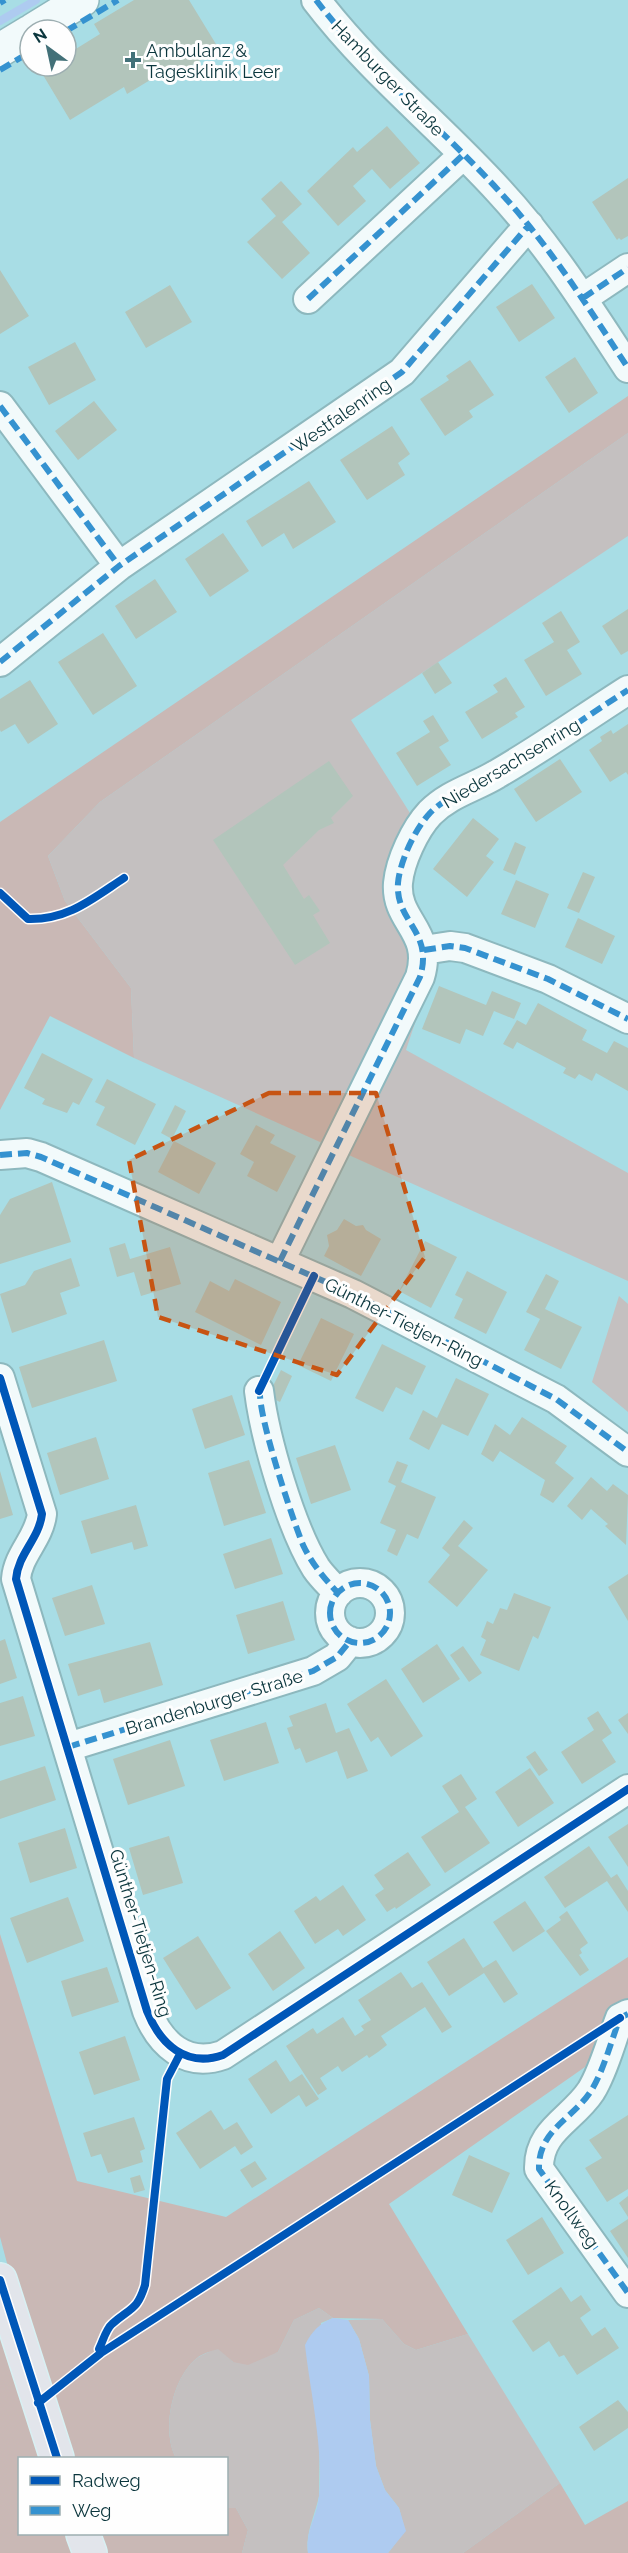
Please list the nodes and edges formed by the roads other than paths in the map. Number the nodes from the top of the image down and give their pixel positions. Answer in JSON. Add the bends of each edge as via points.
{"nodes":[{"id":1,"x":82,"y":0,"type":"edge"},
{"id":2,"x":316,"y":0,"type":"edge"},
{"id":3,"x":53,"y":18,"type":"edge"},
{"id":4,"x":18,"y":39,"type":"edge"},
{"id":5,"x":0,"y":50,"type":"edge"},
{"id":6,"x":463,"y":155,"type":"junction"},
{"id":7,"x":529,"y":225,"type":"junction"},
{"id":8,"x":628,"y":268,"type":"edge"},
{"id":9,"x":583,"y":298,"type":"junction"},
{"id":10,"x":308,"y":299,"type":"dead end"},
{"id":11,"x":628,"y":369,"type":"edge"},
{"id":12,"x":0,"y":406,"type":"edge"},
{"id":13,"x":119,"y":566,"type":"junction"},
{"id":14,"x":0,"y":662,"type":"edge"},
{"id":15,"x":628,"y":690,"type":"edge"},
{"id":16,"x":424,"y":950,"type":"junction"},
{"id":17,"x":628,"y":1019,"type":"edge"},
{"id":18,"x":0,"y":1155,"type":"edge"},
{"id":19,"x":280,"y":1261,"type":"junction"},
{"id":20,"x":0,"y":1378,"type":"edge"},
{"id":21,"x":259,"y":1391,"type":"dead end"},
{"id":22,"x":628,"y":1452,"type":"edge"},
{"id":23,"x":338,"y":1593,"type":"junction"},
{"id":24,"x":350,"y":1641,"type":"junction"},
{"id":25,"x":68,"y":1747,"type":"junction"},
{"id":26,"x":628,"y":1789,"type":"edge"},
{"id":27,"x":628,"y":2014,"type":"edge"},
{"id":28,"x":0,"y":2280,"type":"edge"},
{"id":29,"x":628,"y":2293,"type":"edge"},
{"id":30,"x":57,"y":2457,"type":"edge"},
{"id":31,"x":83,"y":2535,"type":"edge"},
{"id":32,"x":90,"y":2553,"type":"edge"}],
"edges":[{"from":1,"to":3,"type":"street"},
{"from":2,"to":6,"type":"street","name":"Hamburger Straße","via":[[382,77]]},
{"from":4,"to":5,"type":"street"},
{"from":6,"to":7,"type":"street","name":"Hamburger Straße"},
{"from":6,"to":10,"type":"street"},
{"from":7,"to":9,"type":"street","name":"Hamburger Straße"},
{"from":7,"to":13,"type":"street","name":"Westfalenring","via":[[402,372]]},
{"from":8,"to":9,"type":"street"},
{"from":9,"to":11,"type":"street","name":"Hamburger Straße"},
{"from":12,"to":13,"type":"street"},
{"from":13,"to":14,"type":"street","name":"Westfalenring"},
{"from":15,"to":16,"type":"street","name":"Niedersachsenring","via":[[496,775],[456,793],[422,823],[402,865],[398,884],[402,907]]},
{"from":16,"to":17,"type":"street","via":[[465,948],[548,979]]},
{"from":16,"to":19,"type":"street","via":[[420,977]]},
{"from":18,"to":19,"type":"street","name":"Günther-Tietjen-Ring","via":[[27,1153],[42,1157]]},
{"from":19,"to":22,"type":"street","name":"Günther-Tietjen-Ring","via":[[353,1294],[556,1399]]},
{"from":20,"to":25,"type":"street","name":"Günther-Tietjen-Ring","via":[[42,1514],[38,1531],[19,1562],[16,1579]]},
{"from":21,"to":23,"type":"street","via":[[262,1419],[303,1545],[317,1570]]},
{"from":23,"to":24,"type":"street","via":[[330,1614],[333,1626]]},
{"from":23,"to":24,"type":"street","via":[[363,1583],[380,1590],[389,1606],[384,1632],[368,1642]]},
{"from":24,"to":25,"type":"street","name":"Brandenburger Straße","via":[[336,1657],[313,1671]]},
{"from":25,"to":26,"type":"street","name":"Günther-Tietjen-Ring","via":[[151,2020],[172,2049],[200,2060],[223,2055]]},
{"from":27,"to":29,"type":"street","name":"Knollweg","via":[[620,2018],[591,2091],[546,2139],[539,2153],[539,2169]]},
{"from":28,"to":30,"type":"main road"},
{"from":31,"to":32,"type":"main road"}]}
